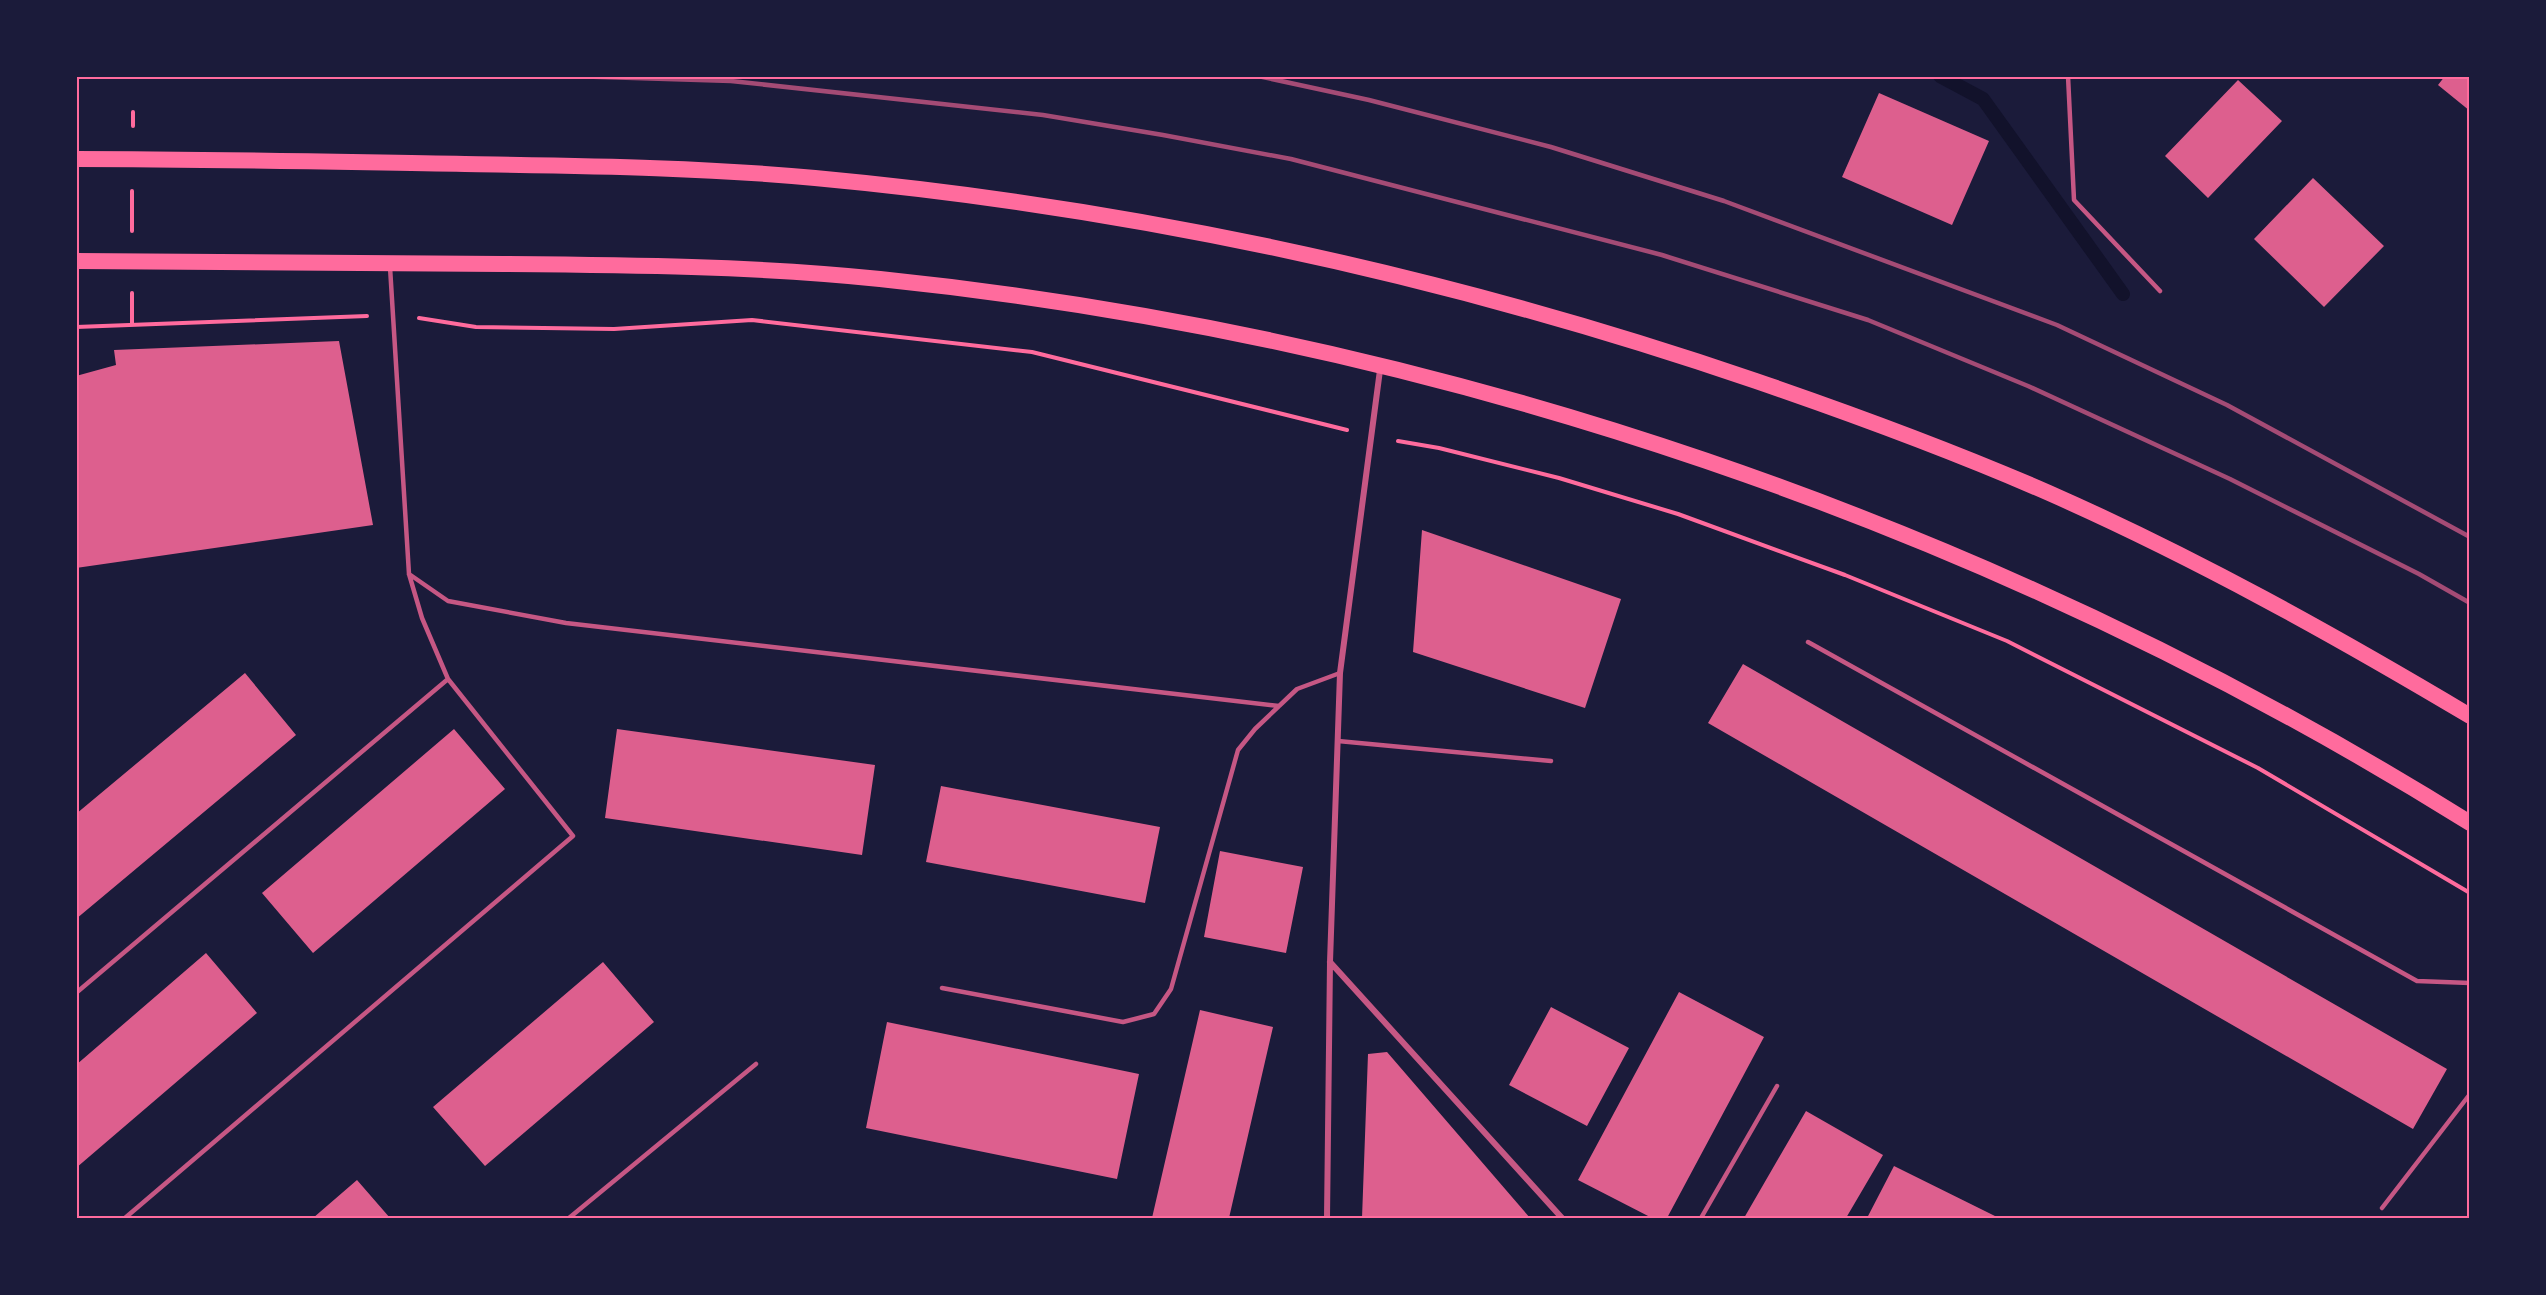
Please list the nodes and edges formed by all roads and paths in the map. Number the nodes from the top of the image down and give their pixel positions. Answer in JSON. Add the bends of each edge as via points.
{"nodes":[{"id":1,"x":2068,"y":76,"type":"edge"},
{"id":2,"x":133,"y":112,"type":"dead end"},
{"id":3,"x":76,"y":159,"type":"edge"},
{"id":4,"x":132,"y":159,"type":"junction"},
{"id":5,"x":76,"y":261,"type":"edge"},
{"id":6,"x":132,"y":261,"type":"junction"},
{"id":7,"x":390,"y":263,"type":"junction"},
{"id":8,"x":2160,"y":291,"type":"dead end"},
{"id":9,"x":392,"y":315,"type":"junction"},
{"id":10,"x":132,"y":325,"type":"junction"},
{"id":11,"x":76,"y":327,"type":"edge"},
{"id":12,"x":1381,"y":366,"type":"junction"},
{"id":13,"x":1370,"y":436,"type":"junction"},
{"id":14,"x":409,"y":574,"type":"junction"},
{"id":15,"x":1808,"y":642,"type":"dead end"},
{"id":16,"x":1340,"y":673,"type":"junction"},
{"id":17,"x":448,"y":679,"type":"junction"},
{"id":18,"x":1279,"y":706,"type":"junction"},
{"id":19,"x":2469,"y":716,"type":"edge"},
{"id":20,"x":1338,"y":741,"type":"junction"},
{"id":21,"x":1551,"y":761,"type":"dead end"},
{"id":22,"x":2469,"y":823,"type":"edge"},
{"id":23,"x":2469,"y":893,"type":"edge"},
{"id":24,"x":1330,"y":962,"type":"junction"},
{"id":25,"x":2469,"y":983,"type":"edge"},
{"id":26,"x":942,"y":988,"type":"dead end"},
{"id":27,"x":76,"y":993,"type":"edge"},
{"id":28,"x":756,"y":1064,"type":"dead end"},
{"id":29,"x":1777,"y":1086,"type":"dead end"},
{"id":30,"x":2469,"y":1094,"type":"edge"},
{"id":31,"x":2382,"y":1208,"type":"dead end"},
{"id":32,"x":125,"y":1218,"type":"edge"},
{"id":33,"x":571,"y":1218,"type":"edge"},
{"id":34,"x":1328,"y":1218,"type":"edge"},
{"id":35,"x":1562,"y":1218,"type":"edge"},
{"id":36,"x":1701,"y":1218,"type":"edge"}],
"edges":[{"from":1,"to":8,"type":"lane","via":[[2074,200]]},
{"from":2,"to":4,"type":"path"},
{"from":3,"to":4,"type":"highway"},
{"from":4,"to":6,"type":"path"},
{"from":4,"to":19,"type":"highway","via":[[672,168],[811,177],[1095,212],[1245,240],[1399,276],[1584,325],[1678,355],[1954,454],[2149,540],[2358,651]]},
{"from":5,"to":6,"type":"highway"},
{"from":6,"to":7,"type":"highway"},
{"from":6,"to":10,"type":"path"},
{"from":7,"to":9,"type":"lane"},
{"from":7,"to":12,"type":"highway","via":[[604,265],[881,279],[1134,315]]},
{"from":9,"to":10,"type":"path"},
{"from":9,"to":13,"type":"path","via":[[476,327],[533,328],[614,329],[752,321],[1032,352]]},
{"from":9,"to":14,"type":"lane"},
{"from":10,"to":11,"type":"path"},
{"from":12,"to":13,"type":"street"},
{"from":12,"to":22,"type":"highway","via":[[1645,441],[1818,501],[1968,560],[2234,687]]},
{"from":13,"to":16,"type":"street"},
{"from":13,"to":23,"type":"path","via":[[1439,448],[1559,478],[1678,514],[1845,575],[1996,637],[2258,768]]},
{"from":14,"to":17,"type":"lane","via":[[422,618]]},
{"from":14,"to":18,"type":"lane","via":[[448,601],[566,623]]},
{"from":15,"to":25,"type":"lane","via":[[2417,981]]},
{"from":16,"to":18,"type":"lane","via":[[1298,689]]},
{"from":16,"to":20,"type":"street"},
{"from":17,"to":27,"type":"lane"},
{"from":17,"to":32,"type":"lane","via":[[573,836]]},
{"from":18,"to":26,"type":"lane","via":[[1238,750],[1171,989],[1154,1014],[1123,1022]]},
{"from":20,"to":21,"type":"lane"},
{"from":20,"to":24,"type":"street"},
{"from":24,"to":34,"type":"street"},
{"from":24,"to":35,"type":"street"},
{"from":28,"to":33,"type":"lane"},
{"from":29,"to":36,"type":"lane"},
{"from":30,"to":31,"type":"lane"}]}
